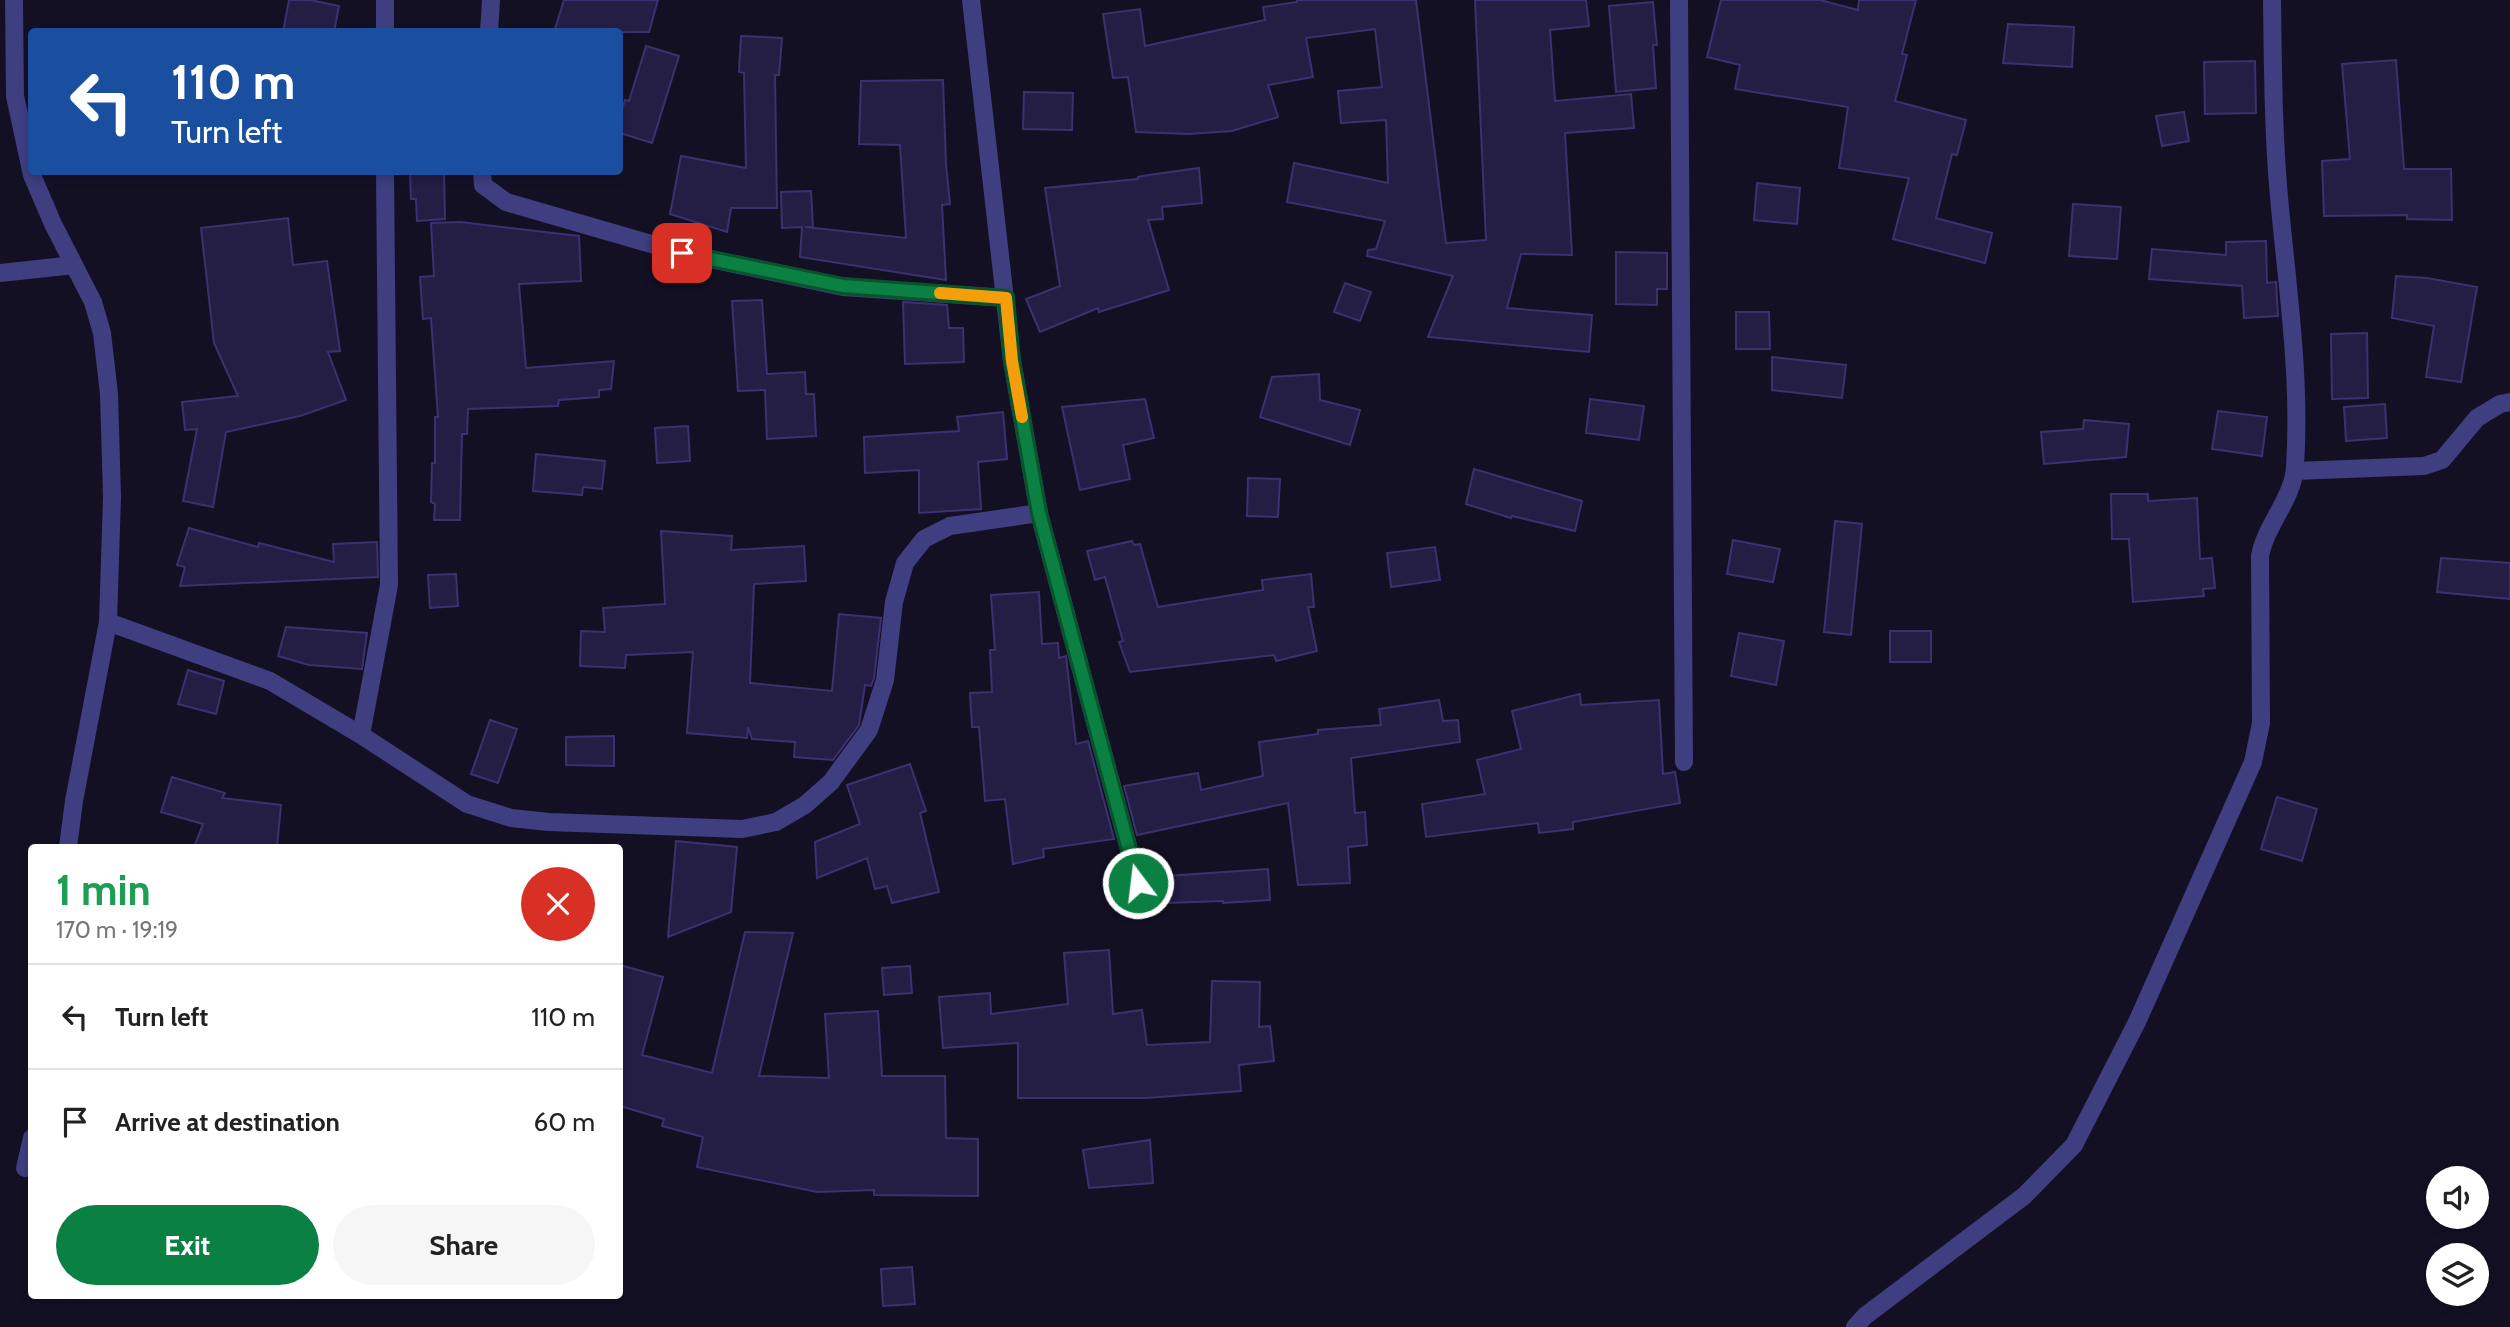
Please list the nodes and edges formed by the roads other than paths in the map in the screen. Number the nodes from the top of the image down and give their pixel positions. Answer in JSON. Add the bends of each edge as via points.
{"nodes":[{"id":1,"x":14,"y":0,"type":"edge"},
{"id":2,"x":385,"y":0,"type":"edge"},
{"id":3,"x":491,"y":0,"type":"edge"},
{"id":4,"x":971,"y":0,"type":"edge"},
{"id":5,"x":1679,"y":0,"type":"edge"},
{"id":6,"x":2272,"y":0,"type":"edge"},
{"id":7,"x":385,"y":28,"type":"edge"},
{"id":8,"x":489,"y":28,"type":"edge"},
{"id":9,"x":28,"y":156,"type":"edge"},
{"id":10,"x":32,"y":175,"type":"edge"},
{"id":11,"x":385,"y":175,"type":"edge"},
{"id":12,"x":482,"y":175,"type":"edge"},
{"id":13,"x":74,"y":265,"type":"junction"},
{"id":14,"x":0,"y":273,"type":"edge"},
{"id":15,"x":1006,"y":298,"type":"junction"},
{"id":16,"x":2510,"y":402,"type":"edge"},
{"id":17,"x":2295,"y":471,"type":"junction"},
{"id":18,"x":1039,"y":513,"type":"junction"},
{"id":19,"x":108,"y":622,"type":"junction"},
{"id":20,"x":361,"y":735,"type":"junction"},
{"id":21,"x":1684,"y":762,"type":"dead end"},
{"id":22,"x":68,"y":844,"type":"edge"},
{"id":23,"x":1138,"y":883,"type":"dead end"},
{"id":24,"x":28,"y":1155,"type":"edge"},
{"id":25,"x":25,"y":1168,"type":"dead end"},
{"id":26,"x":1855,"y":1327,"type":"edge"}],
"edges":[{"from":1,"to":9,"type":"street","via":[[15,96]]},
{"from":2,"to":7,"type":"street"},
{"from":3,"to":8,"type":"street"},
{"from":4,"to":15,"type":"street"},
{"from":5,"to":21,"type":"street"},
{"from":6,"to":17,"type":"street","via":[[2275,141],[2296,393]]},
{"from":10,"to":13,"type":"street"},
{"from":11,"to":20,"type":"street","via":[[389,585]]},
{"from":12,"to":15,"type":"street","via":[[483,185],[506,202],[682,253],[843,286]]},
{"from":13,"to":14,"type":"street"},
{"from":13,"to":19,"type":"street","via":[[102,333],[110,394]]},
{"from":15,"to":18,"type":"street","via":[[1012,361]]},
{"from":16,"to":17,"type":"street","via":[[2477,418],[2442,460],[2424,466]]},
{"from":17,"to":26,"type":"street","via":[[2260,556],[2261,723],[2253,762],[2137,1022],[2074,1145],[2034,1186]]},
{"from":18,"to":20,"type":"street","via":[[950,526],[924,539],[905,563],[894,602],[885,680],[869,730],[831,782],[776,822],[742,829],[511,818],[467,804]]},
{"from":18,"to":23,"type":"street"},
{"from":19,"to":20,"type":"street","via":[[270,681]]},
{"from":19,"to":22,"type":"street"},
{"from":24,"to":25,"type":"street"}]}
